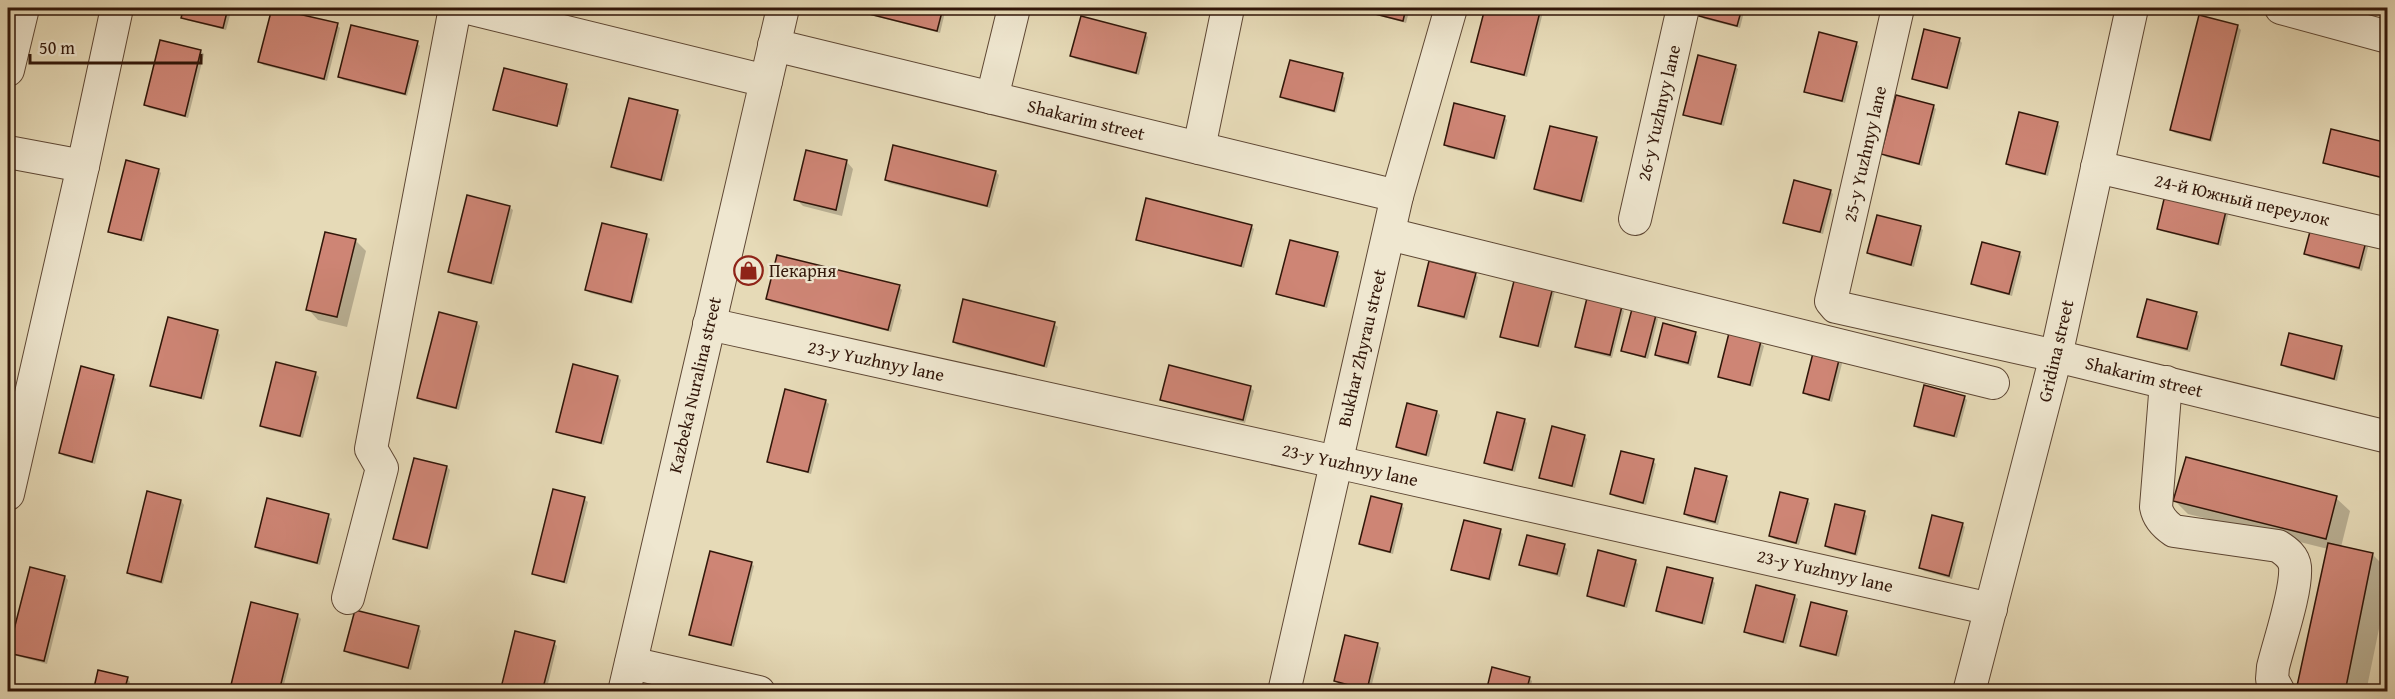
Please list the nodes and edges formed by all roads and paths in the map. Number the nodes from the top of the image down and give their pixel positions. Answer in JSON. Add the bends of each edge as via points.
{"nodes":[{"id":1,"x":23,"y":8,"type":"edge"},
{"id":2,"x":117,"y":8,"type":"edge"},
{"id":3,"x":455,"y":8,"type":"edge"},
{"id":4,"x":468,"y":8,"type":"edge"},
{"id":5,"x":783,"y":8,"type":"edge"},
{"id":6,"x":1014,"y":8,"type":"edge"},
{"id":7,"x":1228,"y":8,"type":"edge"},
{"id":8,"x":1451,"y":8,"type":"edge"},
{"id":9,"x":1683,"y":8,"type":"edge"},
{"id":10,"x":1898,"y":8,"type":"edge"},
{"id":11,"x":2132,"y":8,"type":"edge"},
{"id":12,"x":2281,"y":8,"type":"edge"},
{"id":13,"x":548,"y":18,"type":"edge"},
{"id":14,"x":2388,"y":37,"type":"edge"},
{"id":15,"x":774,"y":45,"type":"junction"},
{"id":16,"x":8,"y":70,"type":"edge"},
{"id":17,"x":766,"y":81,"type":"junction"},
{"id":18,"x":992,"y":98,"type":"junction"},
{"id":19,"x":1199,"y":148,"type":"junction"},
{"id":20,"x":8,"y":152,"type":"edge"},
{"id":21,"x":84,"y":166,"type":"junction"},
{"id":22,"x":2097,"y":167,"type":"junction"},
{"id":23,"x":1397,"y":196,"type":"junction"},
{"id":24,"x":1635,"y":219,"type":"dead end"},
{"id":25,"x":1389,"y":234,"type":"junction"},
{"id":26,"x":2388,"y":234,"type":"edge"},
{"id":27,"x":1831,"y":301,"type":"joint"},
{"id":28,"x":709,"y":324,"type":"junction"},
{"id":29,"x":2056,"y":356,"type":"junction"},
{"id":30,"x":2166,"y":382,"type":"junction"},
{"id":31,"x":1993,"y":383,"type":"dead end"},
{"id":32,"x":2388,"y":437,"type":"edge"},
{"id":33,"x":1336,"y":462,"type":"junction"},
{"id":34,"x":8,"y":490,"type":"edge"},
{"id":35,"x":348,"y":598,"type":"dead end"},
{"id":36,"x":1990,"y":609,"type":"junction"},
{"id":37,"x":627,"y":677,"type":"edge"},
{"id":38,"x":759,"y":692,"type":"edge"},
{"id":39,"x":1284,"y":692,"type":"edge"},
{"id":40,"x":1969,"y":692,"type":"edge"},
{"id":41,"x":2279,"y":692,"type":"edge"}],
"edges":[{"from":1,"to":16,"type":"street"},
{"from":2,"to":21,"type":"street"},
{"from":3,"to":35,"type":"street","via":[[371,449],[382,468]]},
{"from":4,"to":13,"type":"street"},
{"from":5,"to":15,"type":"street","name":"Kazbeka Nuralina street"},
{"from":6,"to":18,"type":"street"},
{"from":7,"to":19,"type":"street"},
{"from":8,"to":23,"type":"street","name":"Bukhar Zhyrau street"},
{"from":9,"to":24,"type":"street","name":"26-y Yuzhnyy lane"},
{"from":10,"to":27,"type":"street","name":"25-y Yuzhnyy lane"},
{"from":11,"to":22,"type":"street","name":"Gridina street"},
{"from":12,"to":14,"type":"street"},
{"from":13,"to":17,"type":"street"},
{"from":15,"to":17,"type":"street","name":"Kazbeka Nuralina street"},
{"from":15,"to":18,"type":"street","name":"Shakarim street"},
{"from":17,"to":28,"type":"street","name":"Kazbeka Nuralina street"},
{"from":18,"to":19,"type":"street","name":"Shakarim street"},
{"from":19,"to":23,"type":"street","name":"Shakarim street"},
{"from":20,"to":21,"type":"street"},
{"from":21,"to":34,"type":"street"},
{"from":22,"to":26,"type":"street","name":"24-й Южный переулок"},
{"from":22,"to":29,"type":"street","name":"Gridina street"},
{"from":23,"to":25,"type":"street","name":"Bukhar Zhyrau street"},
{"from":25,"to":31,"type":"street"},
{"from":25,"to":33,"type":"street","name":"Bukhar Zhyrau street"},
{"from":27,"to":29,"type":"street","name":"Shakarim street","via":[[1836,307]]},
{"from":28,"to":33,"type":"street","name":"23-y Yuzhnyy lane"},
{"from":28,"to":37,"type":"street","name":"Kazbeka Nuralina street"},
{"from":29,"to":30,"type":"street","name":"Shakarim street"},
{"from":29,"to":36,"type":"street","name":"Gridina street"},
{"from":30,"to":32,"type":"street","name":"Shakarim street"},
{"from":30,"to":41,"type":"street","via":[[2157,514],[2174,531],[2278,546],[2289,553],[2295,566],[2273,667],[2272,680]]},
{"from":33,"to":36,"type":"street","name":"23-y Yuzhnyy lane"},
{"from":33,"to":39,"type":"street","name":"Bukhar Zhyrau street"},
{"from":36,"to":40,"type":"street","name":"Gridina street"},
{"from":37,"to":38,"type":"street"}]}
